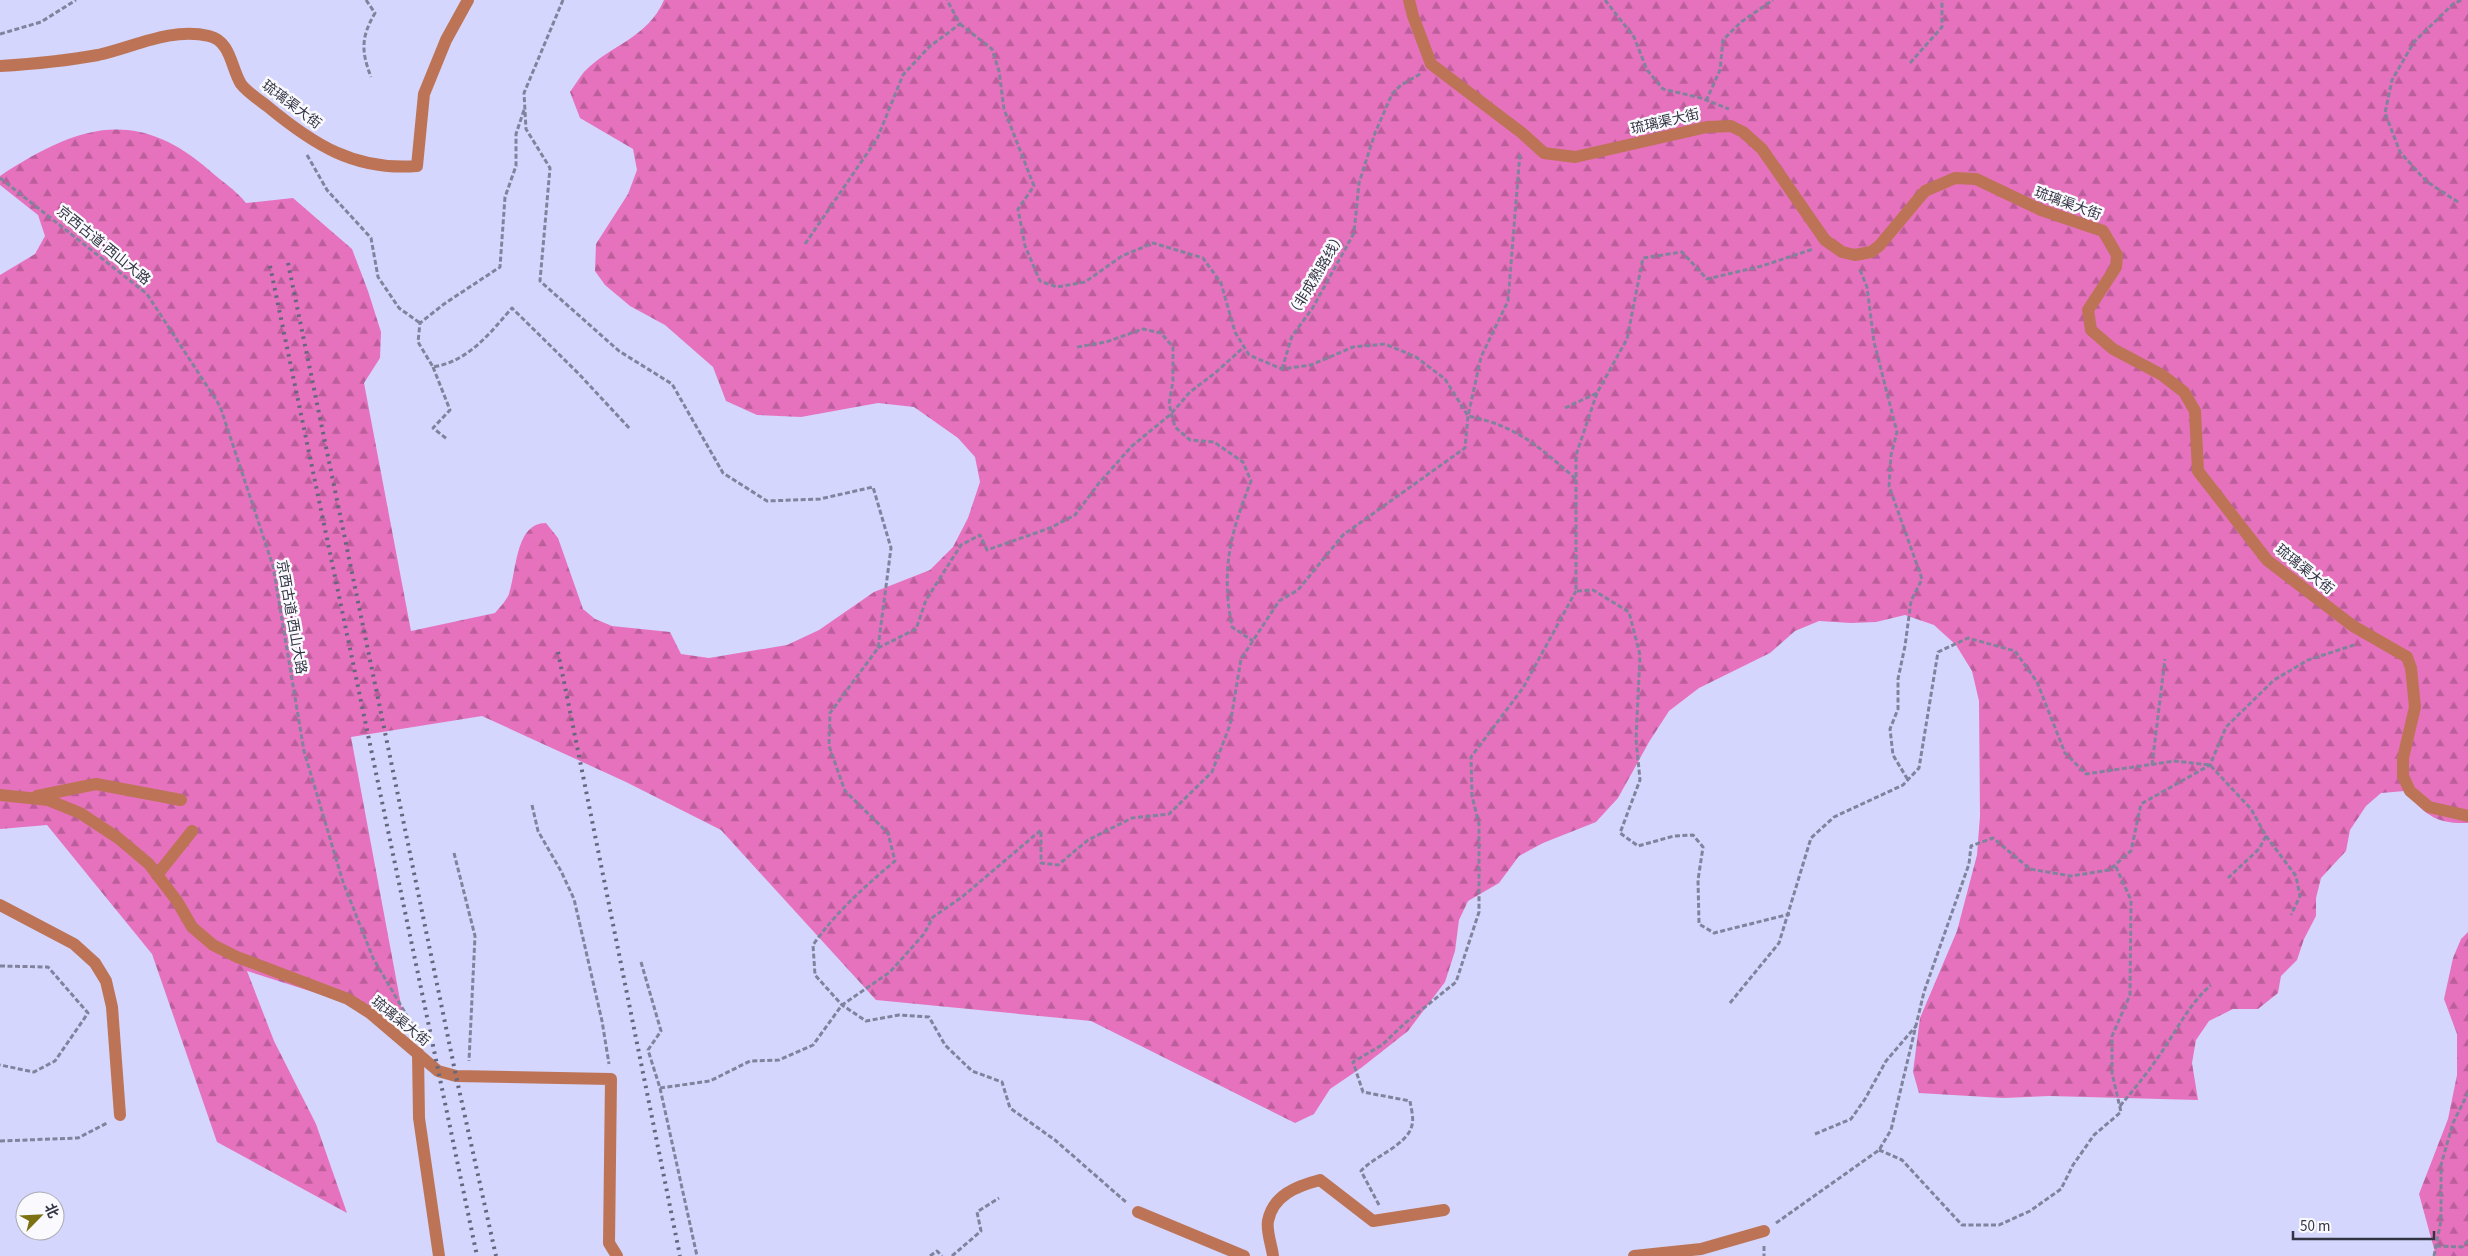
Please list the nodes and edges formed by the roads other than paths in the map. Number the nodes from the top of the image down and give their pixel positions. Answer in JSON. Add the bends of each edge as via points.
{"nodes":[{"id":1,"x":468,"y":0,"type":"edge"},
{"id":2,"x":1409,"y":0,"type":"edge"},
{"id":3,"x":0,"y":66,"type":"edge"},
{"id":4,"x":0,"y":795,"type":"edge"},
{"id":5,"x":32,"y":797,"type":"junction"},
{"id":6,"x":181,"y":800,"type":"dead end"},
{"id":7,"x":2468,"y":816,"type":"edge"},
{"id":8,"x":192,"y":831,"type":"dead end"},
{"id":9,"x":157,"y":875,"type":"junction"},
{"id":10,"x":0,"y":905,"type":"edge"},
{"id":11,"x":418,"y":1053,"type":"junction"},
{"id":12,"x":120,"y":1115,"type":"road end"},
{"id":13,"x":1444,"y":1210,"type":"dead end"},
{"id":14,"x":1138,"y":1212,"type":"road end"},
{"id":15,"x":1764,"y":1231,"type":"road end"},
{"id":16,"x":439,"y":1256,"type":"edge"},
{"id":17,"x":617,"y":1256,"type":"edge"},
{"id":18,"x":1244,"y":1256,"type":"edge"},
{"id":19,"x":1274,"y":1256,"type":"edge"},
{"id":20,"x":1634,"y":1256,"type":"edge"}],
"edges":[{"from":1,"to":3,"type":"street","name":"琉璃渠大街","via":[[446,40],[424,94],[417,166],[391,168],[330,151],[285,121],[242,85],[226,49],[211,36],[181,32],[46,64]]},
{"from":2,"to":7,"type":"street","name":"琉璃渠大街","via":[[1431,64],[1544,153],[1575,157],[1707,127],[1731,126],[1762,149],[1825,240],[1842,252],[1855,255],[1879,246],[1925,191],[1954,178],[1976,178],[2041,210],[2103,231],[2117,255],[2116,266],[2088,310],[2092,330],[2113,349],[2162,375],[2184,392],[2195,411],[2198,471],[2267,560],[2353,626],[2407,657],[2415,708],[2403,758],[2403,776],[2410,791],[2429,807]]},
{"from":4,"to":5,"type":"street","name":"琉璃渠大街"},
{"from":5,"to":6,"type":"street","via":[[96,784]]},
{"from":5,"to":9,"type":"street","name":"琉璃渠大街","via":[[80,813],[118,838]]},
{"from":8,"to":9,"type":"street"},
{"from":9,"to":11,"type":"street","name":"琉璃渠大街","via":[[192,927],[213,945],[348,999]]},
{"from":10,"to":12,"type":"street","via":[[74,944],[95,963],[106,981],[112,1007]]},
{"from":11,"to":16,"type":"street","via":[[420,1118]]},
{"from":11,"to":17,"type":"street","name":"琉璃渠大街","via":[[438,1071],[456,1076],[611,1079],[609,1243]]},
{"from":13,"to":19,"type":"street","via":[[1373,1221],[1320,1180],[1302,1184],[1289,1190],[1274,1206],[1268,1222]]},
{"from":14,"to":18,"type":"street"},
{"from":15,"to":20,"type":"street","via":[[1701,1249]]}]}
